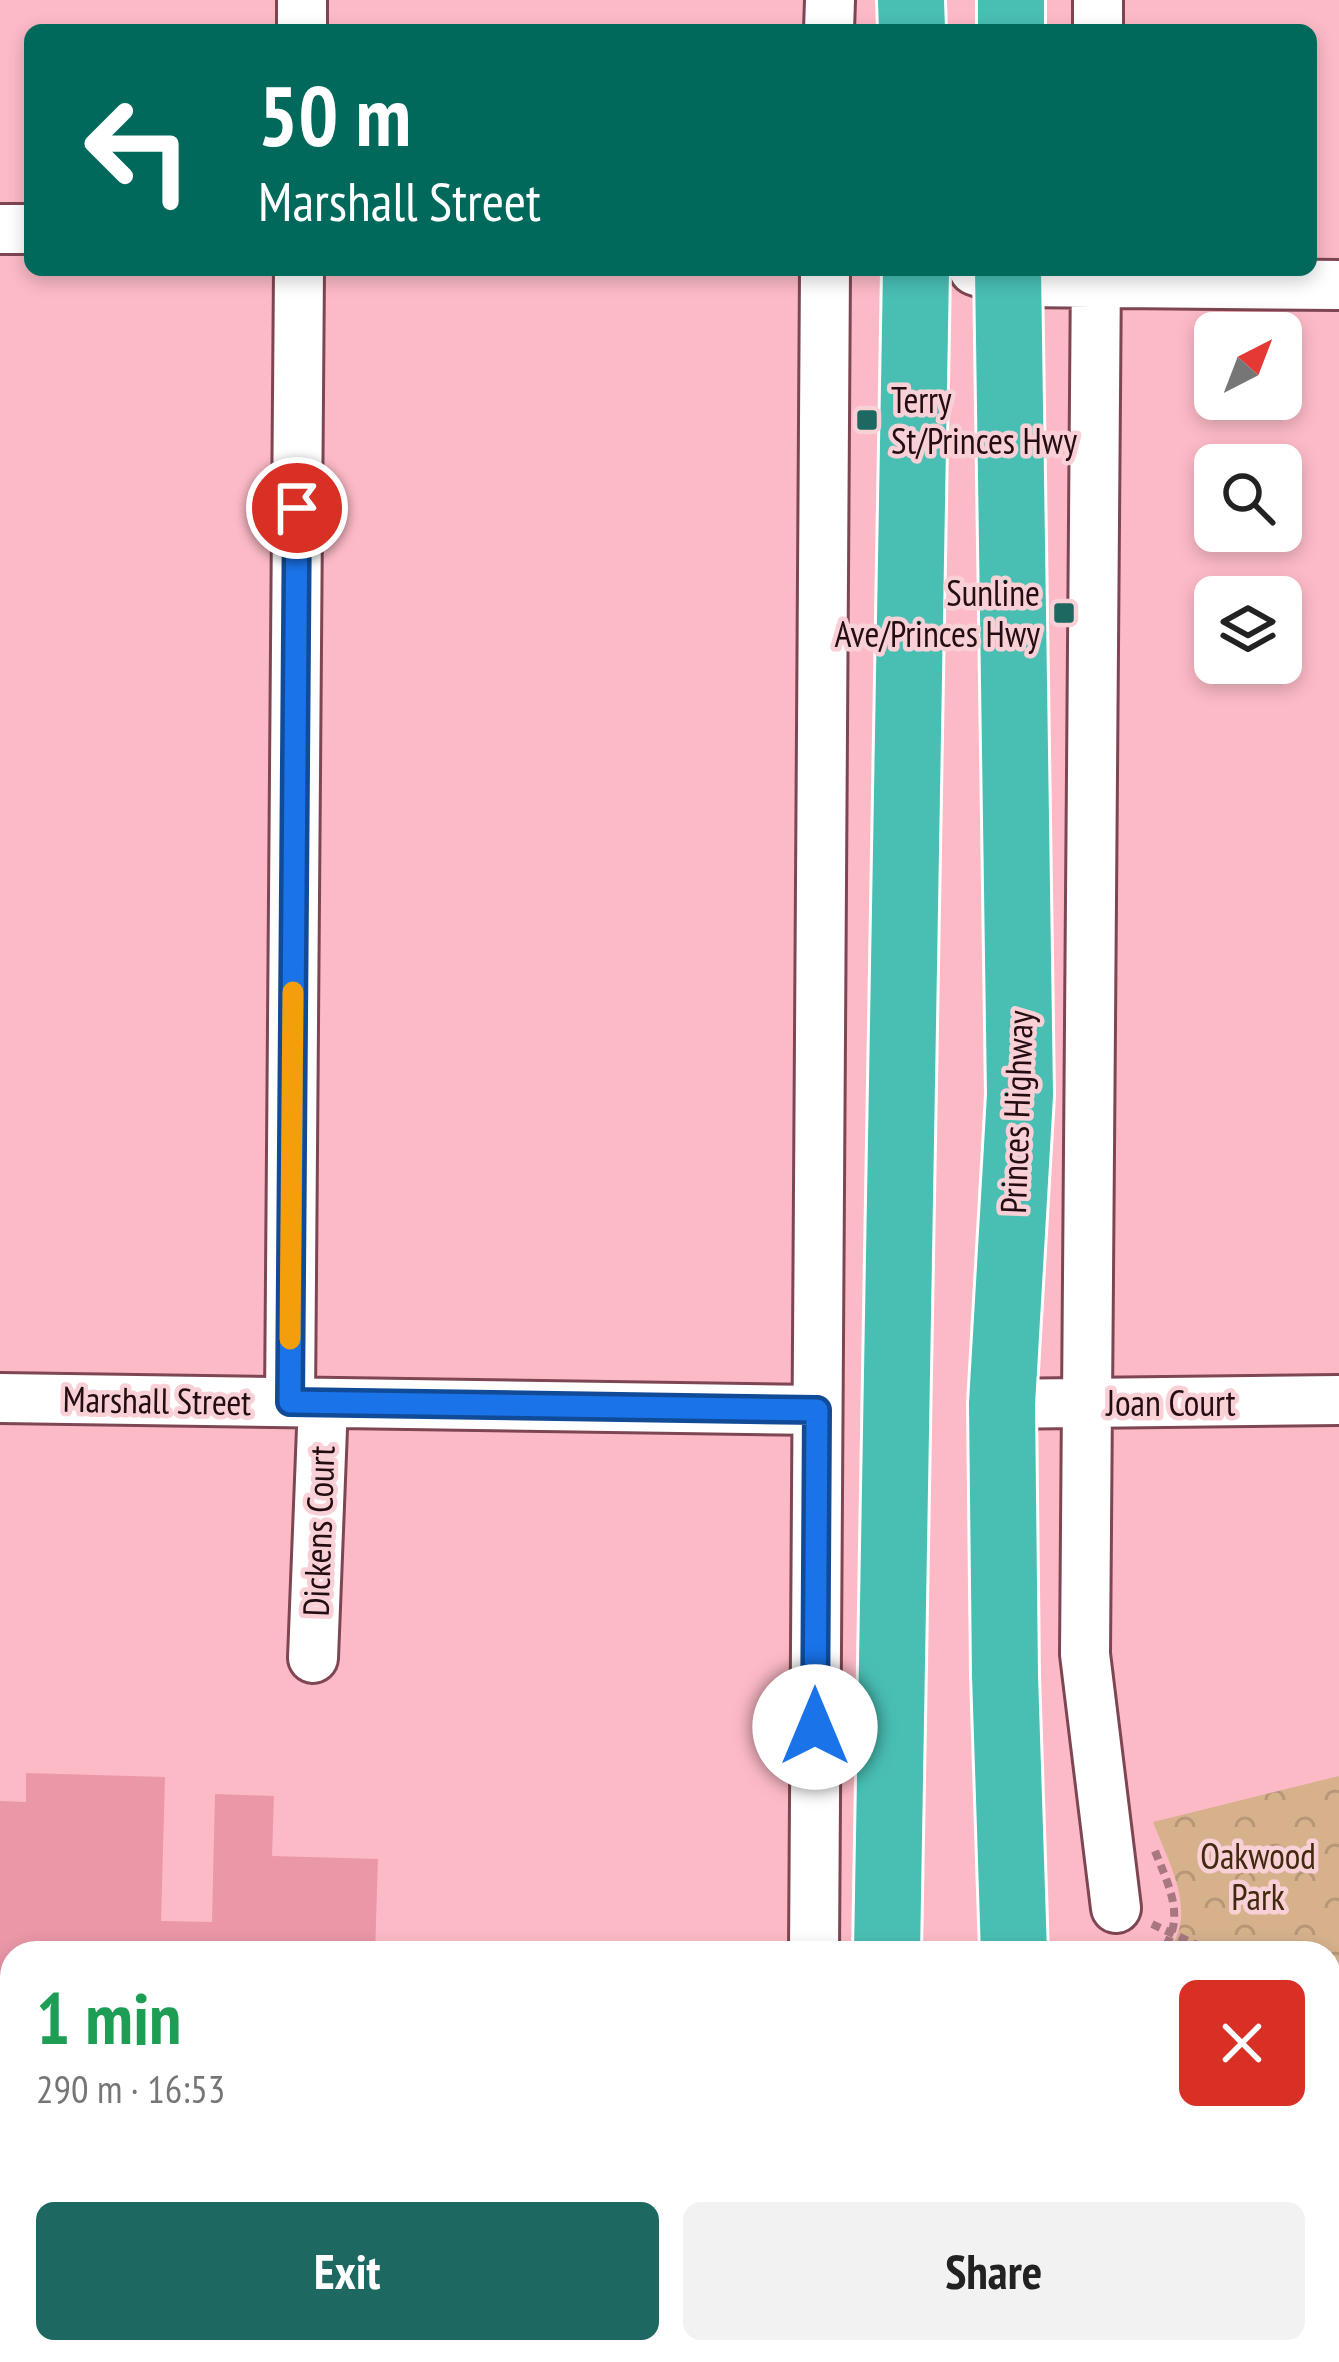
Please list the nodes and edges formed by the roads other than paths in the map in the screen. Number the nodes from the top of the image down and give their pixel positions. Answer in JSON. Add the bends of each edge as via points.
{"nodes":[{"id":1,"x":299,"y":276,"type":"edge"},
{"id":2,"x":825,"y":276,"type":"edge"},
{"id":3,"x":916,"y":276,"type":"edge"},
{"id":4,"x":997,"y":276,"type":"edge"},
{"id":5,"x":1063,"y":276,"type":"edge"},
{"id":6,"x":1096,"y":277,"type":"edge"},
{"id":7,"x":1339,"y":285,"type":"edge"},
{"id":8,"x":0,"y":1398,"type":"edge"},
{"id":9,"x":1339,"y":1400,"type":"edge"},
{"id":10,"x":306,"y":1402,"type":"junction"},
{"id":11,"x":1085,"y":1402,"type":"junction"},
{"id":12,"x":1003,"y":1404,"type":"junction"},
{"id":13,"x":817,"y":1410,"type":"junction"},
{"id":14,"x":313,"y":1658,"type":"dead end"},
{"id":15,"x":1115,"y":1908,"type":"road end"},
{"id":16,"x":814,"y":1941,"type":"edge"},
{"id":17,"x":887,"y":1941,"type":"edge"},
{"id":18,"x":1013,"y":1941,"type":"edge"}],
"edges":[{"from":1,"to":10,"type":"street","name":"Dickens Court"},
{"from":2,"to":13,"type":"street"},
{"from":3,"to":17,"type":"highway"},
{"from":4,"to":12,"type":"highway","name":"Princes Highway","via":[[1021,1094]]},
{"from":5,"to":6,"type":"street"},
{"from":6,"to":7,"type":"street"},
{"from":6,"to":11,"type":"street","name":"Princes Highway"},
{"from":8,"to":10,"type":"street","name":"Marshall Street"},
{"from":9,"to":11,"type":"street","name":"Joan Court"},
{"from":10,"to":13,"type":"street","name":"Marshall Street"},
{"from":10,"to":14,"type":"street","name":"Dickens Court"},
{"from":11,"to":12,"type":"street","name":"Joan Court"},
{"from":11,"to":15,"type":"street","name":"Princes Highway","via":[[1085,1654]]},
{"from":12,"to":18,"type":"highway","name":"Princes Highway"},
{"from":13,"to":16,"type":"street"}]}
